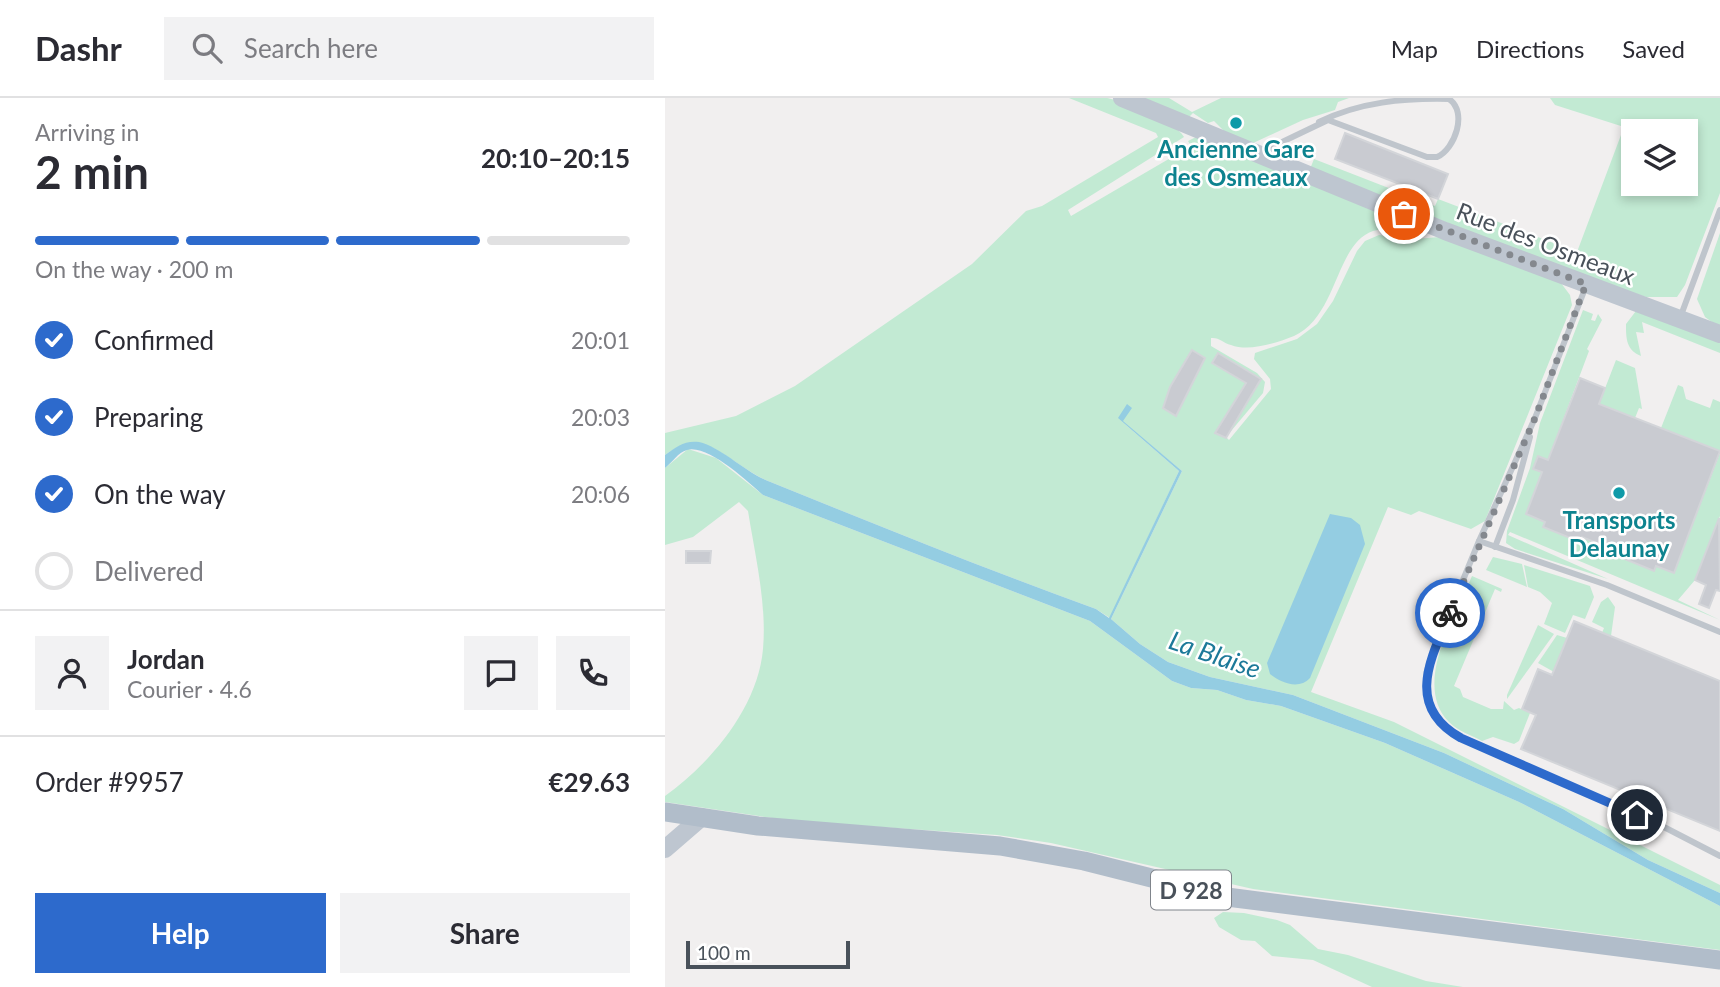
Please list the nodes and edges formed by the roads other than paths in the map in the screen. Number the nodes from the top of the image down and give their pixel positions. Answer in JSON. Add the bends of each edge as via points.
{"nodes":[{"id":1,"x":1122,"y":98,"type":"edge"},
{"id":2,"x":1319,"y":122,"type":"junction"},
{"id":3,"x":1257,"y":154,"type":"junction"},
{"id":4,"x":1720,"y":210,"type":"edge"},
{"id":5,"x":1586,"y":284,"type":"junction"},
{"id":6,"x":1679,"y":320,"type":"junction"},
{"id":7,"x":1720,"y":334,"type":"edge"},
{"id":8,"x":1535,"y":418,"type":"junction"},
{"id":9,"x":1479,"y":541,"type":"junction"},
{"id":10,"x":1495,"y":547,"type":"junction"},
{"id":11,"x":1720,"y":632,"type":"edge"},
{"id":12,"x":665,"y":812,"type":"edge"},
{"id":13,"x":702,"y":817,"type":"junction"},
{"id":14,"x":665,"y":849,"type":"edge"},
{"id":15,"x":1720,"y":856,"type":"edge"},
{"id":16,"x":1720,"y":960,"type":"edge"}],
"edges":[{"from":1,"to":3,"type":"main road","name":"Rue des Osmeaux"},
{"from":2,"to":2,"type":"lane","via":[[1357,105],[1392,101],[1449,99],[1459,115],[1446,150],[1432,158],[1331,121]]},
{"from":2,"to":3,"type":"lane"},
{"from":3,"to":5,"type":"main road","name":"Rue des Osmeaux"},
{"from":4,"to":6,"type":"lane"},
{"from":5,"to":6,"type":"main road","name":"Rue des Osmeaux"},
{"from":5,"to":8,"type":"lane"},
{"from":6,"to":7,"type":"main road","name":"Rue des Osmeaux"},
{"from":8,"to":9,"type":"lane"},
{"from":8,"to":10,"type":"lane"},
{"from":9,"to":10,"type":"lane"},
{"from":9,"to":15,"type":"lane","via":[[1427,669],[1429,699],[1441,723],[1461,738]]},
{"from":10,"to":11,"type":"lane","via":[[1607,585]]},
{"from":12,"to":13,"type":"main road","number":"D 928"},
{"from":13,"to":14,"type":"main road"},
{"from":13,"to":16,"type":"main road","number":"D 928","via":[[758,826],[1011,847],[1227,897]]}]}
